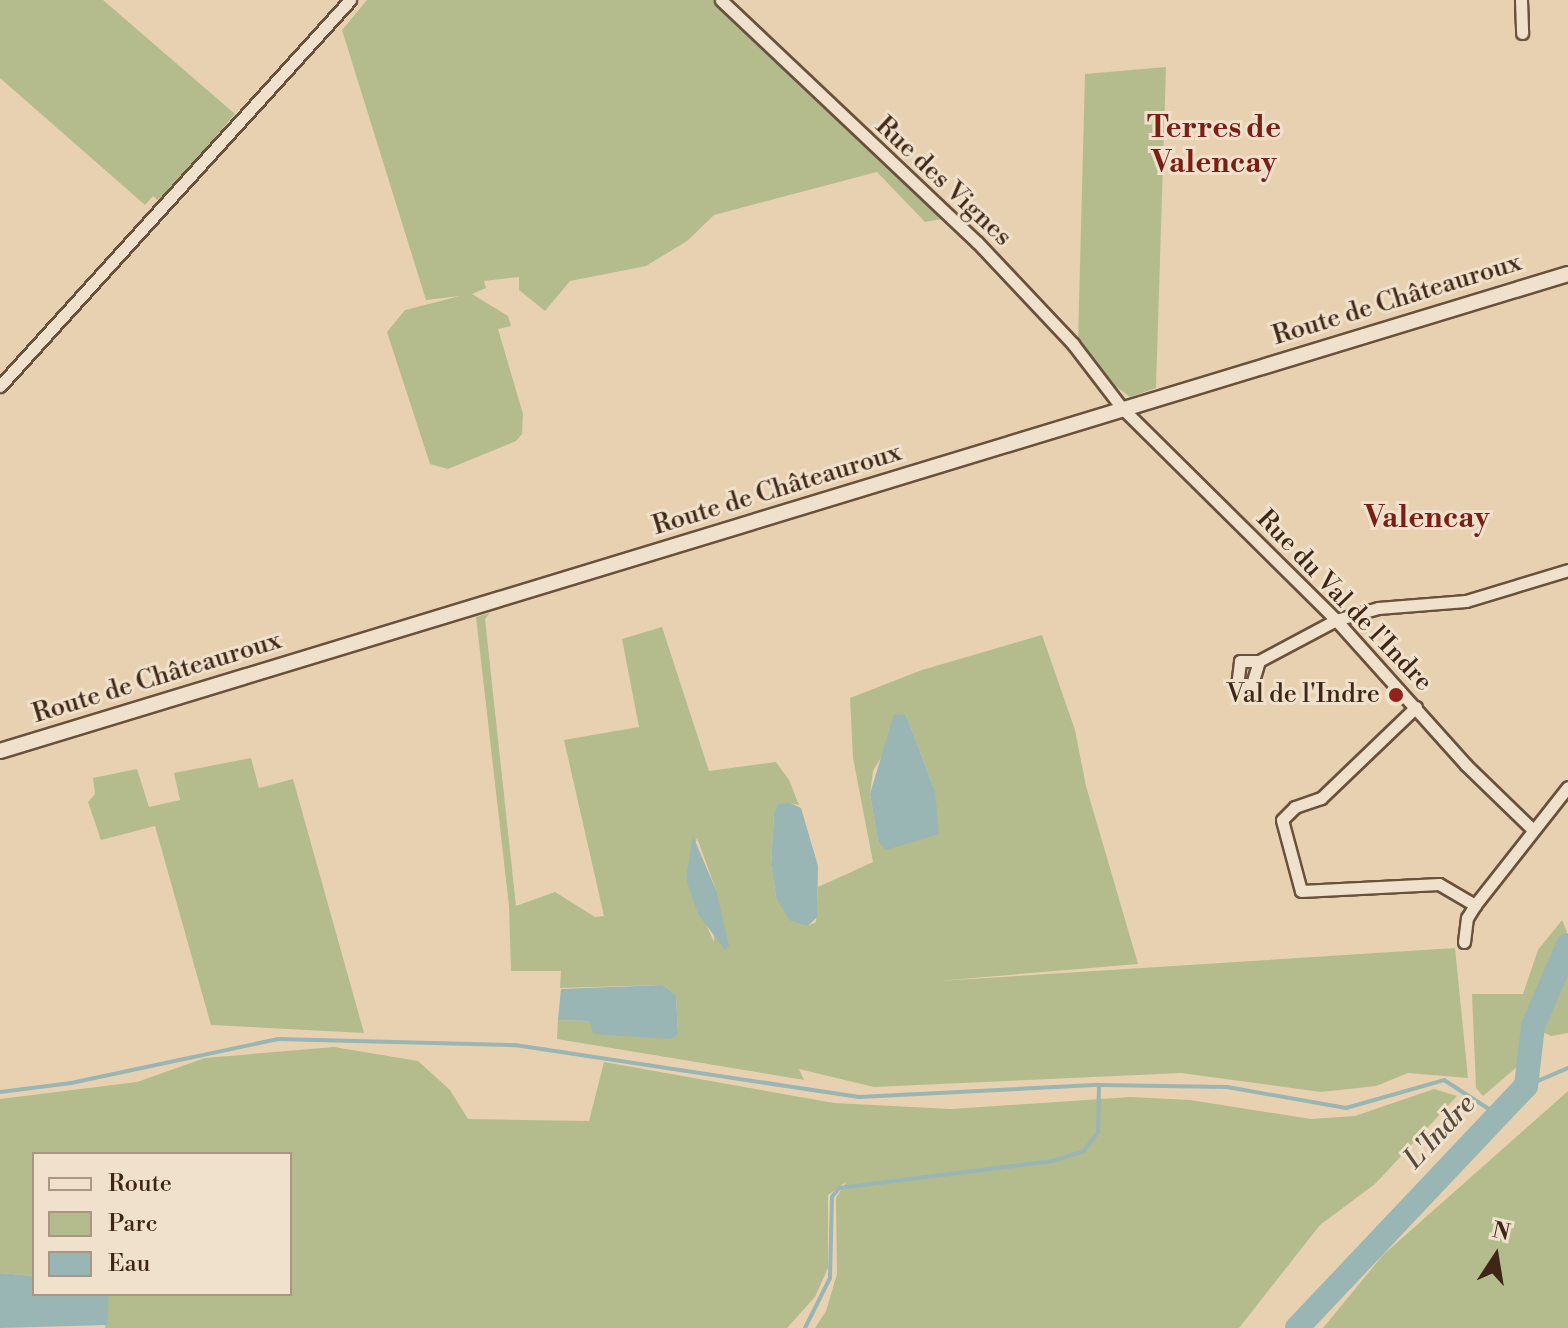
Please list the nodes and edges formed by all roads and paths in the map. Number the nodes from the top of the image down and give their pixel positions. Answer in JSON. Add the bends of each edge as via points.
{"nodes":[{"id":1,"x":350,"y":0,"type":"edge"},
{"id":2,"x":721,"y":0,"type":"edge"},
{"id":3,"x":1521,"y":0,"type":"edge"},
{"id":4,"x":1522,"y":33,"type":"dead end"},
{"id":5,"x":1568,"y":274,"type":"edge"},
{"id":6,"x":0,"y":386,"type":"edge"},
{"id":7,"x":1122,"y":408,"type":"junction"},
{"id":8,"x":1568,"y":570,"type":"edge"},
{"id":9,"x":1336,"y":620,"type":"junction"},
{"id":10,"x":1259,"y":661,"type":"dead end"},
{"id":11,"x":1416,"y":707,"type":"junction"},
{"id":12,"x":0,"y":751,"type":"edge"},
{"id":13,"x":1568,"y":787,"type":"edge"},
{"id":14,"x":1531,"y":828,"type":"junction"},
{"id":15,"x":1475,"y":905,"type":"junction"},
{"id":16,"x":1464,"y":942,"type":"dead end"}],
"edges":[{"from":1,"to":6,"type":"street"},
{"from":2,"to":7,"type":"street","name":"Rue des Vignes","via":[[977,242],[1073,344]]},
{"from":3,"to":4,"type":"street"},
{"from":5,"to":7,"type":"street","name":"Route de Châteauroux"},
{"from":7,"to":9,"type":"street","name":"Rue du Val de l'Indre"},
{"from":7,"to":12,"type":"street","name":"Route de Châteauroux"},
{"from":8,"to":9,"type":"street","via":[[1466,601],[1378,608]]},
{"from":9,"to":10,"type":"street"},
{"from":9,"to":11,"type":"street","name":"Rue du Val de l'Indre"},
{"from":11,"to":14,"type":"street","name":"Rue du Val de l'Indre"},
{"from":11,"to":15,"type":"street","via":[[1321,798],[1295,807],[1282,820],[1301,891],[1439,884]]},
{"from":13,"to":14,"type":"street"},
{"from":14,"to":15,"type":"street"},
{"from":15,"to":16,"type":"street"}]}
